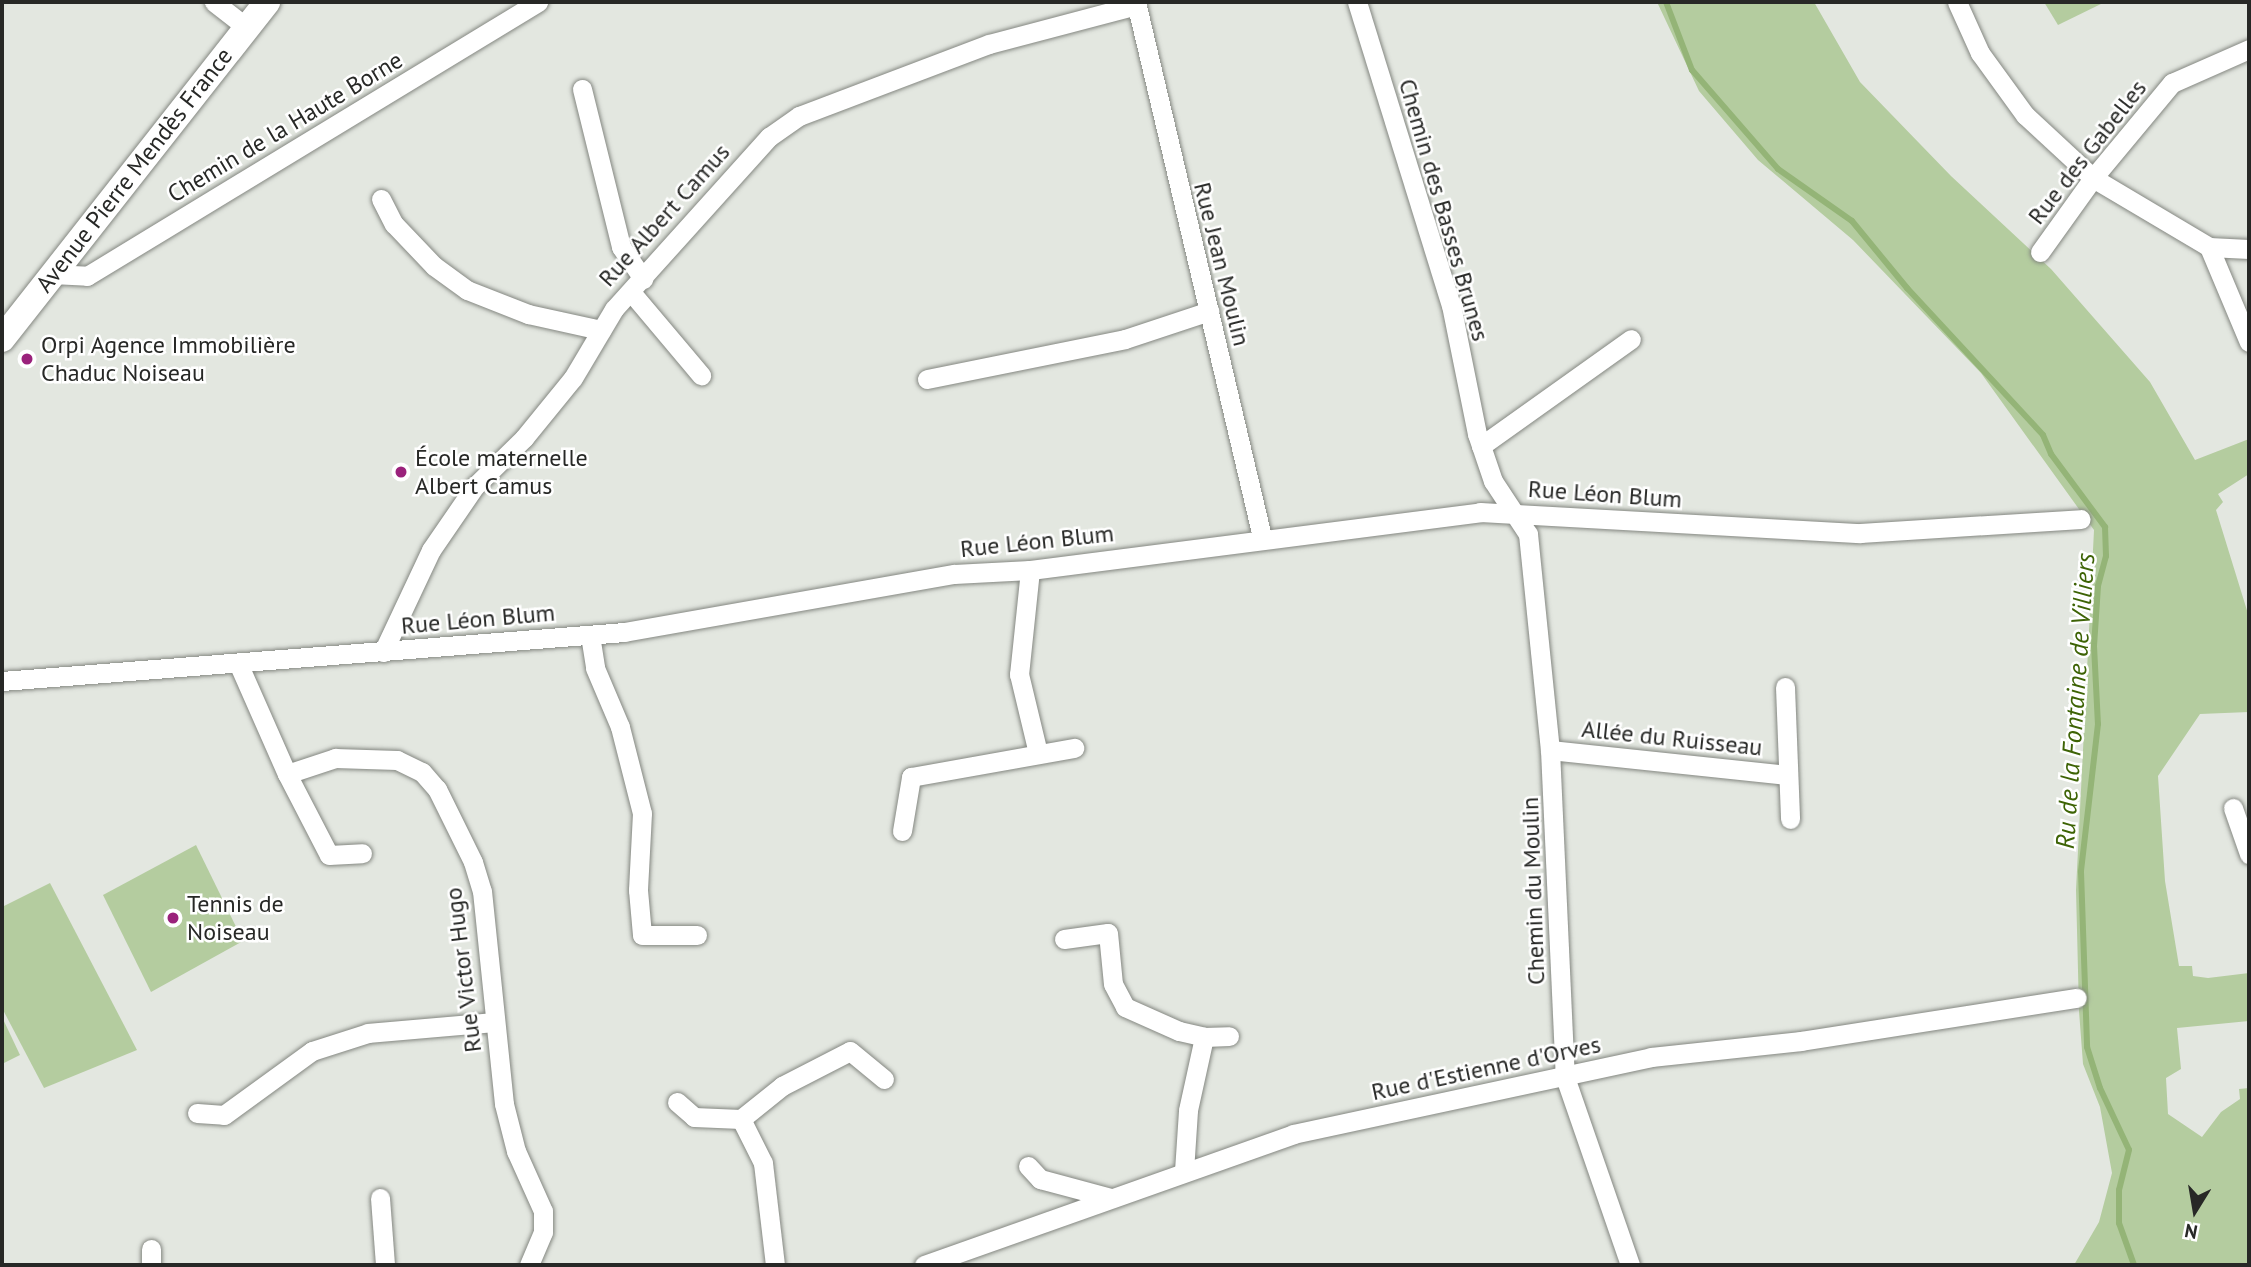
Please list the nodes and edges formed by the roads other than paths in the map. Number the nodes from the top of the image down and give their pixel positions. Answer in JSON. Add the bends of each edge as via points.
{"nodes":[{"id":1,"x":214,"y":2,"type":"edge"},
{"id":2,"x":267,"y":2,"type":"edge"},
{"id":3,"x":538,"y":2,"type":"edge"},
{"id":4,"x":1357,"y":2,"type":"edge"},
{"id":5,"x":1957,"y":2,"type":"edge"},
{"id":6,"x":1136,"y":3,"type":"edge"},
{"id":7,"x":246,"y":27,"type":"junction"},
{"id":8,"x":2249,"y":49,"type":"edge"},
{"id":9,"x":582,"y":89,"type":"dead end"},
{"id":10,"x":2093,"y":178,"type":"junction"},
{"id":11,"x":381,"y":199,"type":"dead end"},
{"id":12,"x":2209,"y":247,"type":"junction"},
{"id":13,"x":2249,"y":249,"type":"edge"},
{"id":14,"x":2040,"y":252,"type":"dead end"},
{"id":15,"x":52,"y":274,"type":"junction"},
{"id":16,"x":637,"y":285,"type":"junction"},
{"id":17,"x":1209,"y":311,"type":"junction"},
{"id":18,"x":601,"y":330,"type":"junction"},
{"id":19,"x":2,"y":339,"type":"edge"},
{"id":20,"x":1631,"y":339,"type":"dead end"},
{"id":21,"x":2249,"y":342,"type":"edge"},
{"id":22,"x":701,"y":375,"type":"dead end"},
{"id":23,"x":927,"y":379,"type":"dead end"},
{"id":24,"x":1481,"y":446,"type":"junction"},
{"id":25,"x":1511,"y":511,"type":"junction"},
{"id":26,"x":2081,"y":519,"type":"dead end"},
{"id":27,"x":1262,"y":537,"type":"junction"},
{"id":28,"x":1030,"y":570,"type":"junction"},
{"id":29,"x":590,"y":635,"type":"junction"},
{"id":30,"x":383,"y":652,"type":"junction"},
{"id":31,"x":237,"y":663,"type":"junction"},
{"id":32,"x":2,"y":681,"type":"edge"},
{"id":33,"x":1785,"y":687,"type":"dead end"},
{"id":34,"x":1074,"y":748,"type":"dead end"},
{"id":35,"x":1550,"y":750,"type":"junction"},
{"id":36,"x":1038,"y":753,"type":"junction"},
{"id":37,"x":286,"y":774,"type":"junction"},
{"id":38,"x":1788,"y":775,"type":"junction"},
{"id":39,"x":2233,"y":808,"type":"dead end"},
{"id":40,"x":1790,"y":819,"type":"dead end"},
{"id":41,"x":902,"y":831,"type":"dead end"},
{"id":42,"x":362,"y":853,"type":"dead end"},
{"id":43,"x":2249,"y":854,"type":"edge"},
{"id":44,"x":697,"y":935,"type":"dead end"},
{"id":45,"x":1064,"y":939,"type":"dead end"},
{"id":46,"x":2077,"y":998,"type":"dead end"},
{"id":47,"x":494,"y":1022,"type":"junction"},
{"id":48,"x":1229,"y":1036,"type":"dead end"},
{"id":49,"x":1204,"y":1037,"type":"junction"},
{"id":50,"x":1565,"y":1077,"type":"junction"},
{"id":51,"x":884,"y":1079,"type":"dead end"},
{"id":52,"x":677,"y":1102,"type":"dead end"},
{"id":53,"x":197,"y":1113,"type":"dead end"},
{"id":54,"x":741,"y":1119,"type":"junction"},
{"id":55,"x":1028,"y":1167,"type":"dead end"},
{"id":56,"x":1184,"y":1171,"type":"junction"},
{"id":57,"x":380,"y":1198,"type":"dead end"},
{"id":58,"x":1111,"y":1198,"type":"junction"},
{"id":59,"x":385,"y":1265,"type":"edge"},
{"id":60,"x":529,"y":1265,"type":"edge"},
{"id":61,"x":775,"y":1265,"type":"edge"},
{"id":62,"x":924,"y":1265,"type":"edge"},
{"id":63,"x":1630,"y":1265,"type":"edge"}],
"edges":[{"from":1,"to":7,"type":"street"},
{"from":2,"to":7,"type":"main road","name":"Avenue Pierre Mendès France"},
{"from":3,"to":15,"type":"street","name":"Chemin de la Haute Borne","via":[[87,276]]},
{"from":4,"to":24,"type":"street","name":"Chemin des Basses Brunes","via":[[1451,305]]},
{"from":5,"to":10,"type":"street","via":[[1980,53],[2025,115]]},
{"from":6,"to":16,"type":"street","name":"Rue Albert Camus","via":[[989,44],[799,116],[769,137],[731,175]]},
{"from":6,"to":17,"type":"street","name":"Rue Jean Moulin"},
{"from":7,"to":15,"type":"main road","name":"Avenue Pierre Mendès France"},
{"from":8,"to":10,"type":"street","name":"Rue des Gabelles","via":[[2172,83]]},
{"from":9,"to":16,"type":"street","via":[[621,247]]},
{"from":10,"to":12,"type":"street"},
{"from":10,"to":14,"type":"street","name":"Rue des Gabelles"},
{"from":11,"to":18,"type":"street","via":[[394,224],[434,266],[467,290],[528,314]]},
{"from":12,"to":13,"type":"street"},
{"from":12,"to":21,"type":"street"},
{"from":15,"to":19,"type":"main road","name":"Avenue Pierre Mendès France"},
{"from":16,"to":18,"type":"street","name":"Rue Albert Camus"},
{"from":16,"to":22,"type":"street"},
{"from":17,"to":23,"type":"street","via":[[1125,339]]},
{"from":17,"to":27,"type":"street","name":"Rue Jean Moulin"},
{"from":18,"to":30,"type":"street","name":"Rue Albert Camus","via":[[573,378],[524,438],[475,486],[453,518],[432,550]]},
{"from":20,"to":24,"type":"street"},
{"from":24,"to":25,"type":"street","name":"Chemin des Basses Brunes","via":[[1493,481]]},
{"from":25,"to":26,"type":"street","name":"Rue Léon Blum","via":[[1533,516],[1846,533]]},
{"from":25,"to":27,"type":"street","name":"Rue Léon Blum"},
{"from":25,"to":35,"type":"street","name":"Chemin du Moulin","via":[[1528,534]]},
{"from":27,"to":28,"type":"street","name":"Rue Léon Blum"},
{"from":28,"to":29,"type":"street","name":"Rue Léon Blum","via":[[954,574],[707,615],[675,626]]},
{"from":28,"to":36,"type":"street","via":[[1019,674]]},
{"from":29,"to":30,"type":"street","name":"Rue Léon Blum"},
{"from":29,"to":44,"type":"street","via":[[595,668],[620,727],[642,813],[638,890],[642,935]]},
{"from":30,"to":31,"type":"street","name":"Rue Léon Blum"},
{"from":31,"to":32,"type":"street","name":"Rue Léon Blum"},
{"from":31,"to":37,"type":"street"},
{"from":33,"to":38,"type":"street","name":"Allée du Ruisseau"},
{"from":34,"to":36,"type":"street"},
{"from":35,"to":38,"type":"street","name":"Allée du Ruisseau"},
{"from":35,"to":50,"type":"street","name":"Chemin du Moulin"},
{"from":36,"to":41,"type":"street","via":[[911,778]]},
{"from":37,"to":42,"type":"street","via":[[329,855]]},
{"from":37,"to":47,"type":"street","name":"Rue Victor Hugo","via":[[335,758],[397,760],[422,772],[437,789],[474,862],[482,891]]},
{"from":38,"to":40,"type":"street","name":"Allée du Ruisseau"},
{"from":39,"to":43,"type":"street"},
{"from":45,"to":49,"type":"street","via":[[1108,933],[1113,984],[1125,1007],[1146,1019]]},
{"from":46,"to":50,"type":"street","name":"Rue d'Estienne d'Orves","via":[[1801,1041],[1651,1057]]},
{"from":47,"to":53,"type":"street","via":[[368,1033],[345,1040],[312,1051],[223,1115]]},
{"from":47,"to":60,"type":"street","name":"Rue Victor Hugo","via":[[504,1104],[516,1150],[542,1212],[542,1232]]},
{"from":48,"to":49,"type":"street"},
{"from":49,"to":56,"type":"street","via":[[1188,1110]]},
{"from":50,"to":56,"type":"street","name":"Rue d'Estienne d'Orves","via":[[1293,1134]]},
{"from":50,"to":63,"type":"street","name":"Chemin du Moulin"},
{"from":51,"to":54,"type":"street","via":[[850,1051],[782,1086]]},
{"from":52,"to":54,"type":"street","via":[[694,1117]]},
{"from":54,"to":61,"type":"street","via":[[763,1163]]},
{"from":55,"to":58,"type":"street","via":[[1040,1179]]},
{"from":56,"to":58,"type":"street","name":"Rue d'Estienne d'Orves"},
{"from":57,"to":59,"type":"street"},
{"from":58,"to":62,"type":"street","name":"Rue d'Estienne d'Orves"}]}
